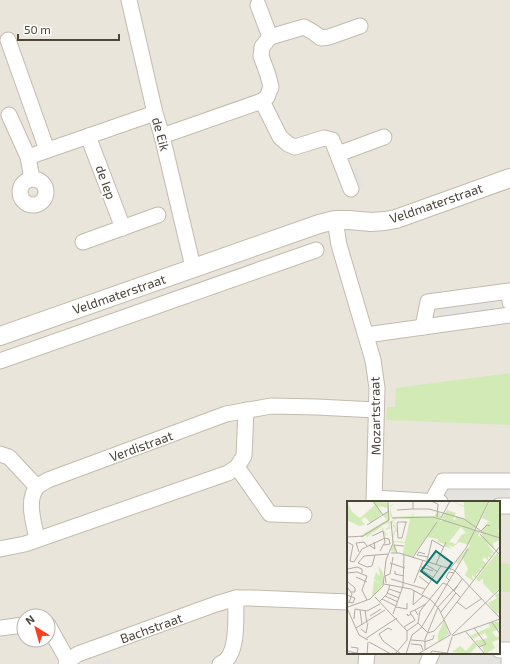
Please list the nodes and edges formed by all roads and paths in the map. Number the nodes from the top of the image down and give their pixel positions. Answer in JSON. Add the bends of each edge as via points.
{"nodes":[{"id":1,"x":129,"y":0,"type":"edge"},
{"id":2,"x":258,"y":5,"type":"dead end"},
{"id":3,"x":360,"y":26,"type":"dead end"},
{"id":4,"x":270,"y":37,"type":"junction"},
{"id":5,"x":8,"y":40,"type":"dead end"},
{"id":6,"x":262,"y":101,"type":"junction"},
{"id":7,"x":31,"y":107,"type":"junction"},
{"id":8,"x":155,"y":113,"type":"junction"},
{"id":9,"x":4,"y":117,"type":"edge"},
{"id":10,"x":88,"y":136,"type":"junction"},
{"id":11,"x":162,"y":136,"type":"junction"},
{"id":12,"x":384,"y":137,"type":"dead end"},
{"id":13,"x":46,"y":150,"type":"junction"},
{"id":14,"x":338,"y":154,"type":"junction"},
{"id":15,"x":28,"y":157,"type":"junction"},
{"id":16,"x":510,"y":178,"type":"edge"},
{"id":17,"x":32,"y":179,"type":"dead end"},
{"id":18,"x":350,"y":189,"type":"dead end"},
{"id":19,"x":158,"y":215,"type":"dead end"},
{"id":20,"x":335,"y":220,"type":"junction"},
{"id":21,"x":123,"y":228,"type":"junction"},
{"id":22,"x":83,"y":242,"type":"dead end"},
{"id":23,"x":316,"y":250,"type":"dead end"},
{"id":24,"x":224,"y":257,"type":"junction"},
{"id":25,"x":193,"y":267,"type":"junction"},
{"id":26,"x":232,"y":280,"type":"junction"},
{"id":27,"x":510,"y":302,"type":"edge"},
{"id":28,"x":60,"y":314,"type":"junction"},
{"id":29,"x":510,"y":315,"type":"edge"},
{"id":30,"x":423,"y":327,"type":"junction"},
{"id":31,"x":366,"y":335,"type":"junction"},
{"id":32,"x":0,"y":336,"type":"edge"},
{"id":33,"x":68,"y":337,"type":"junction"},
{"id":34,"x":0,"y":361,"type":"edge"},
{"id":35,"x":246,"y":410,"type":"junction"},
{"id":36,"x":376,"y":410,"type":"junction"},
{"id":37,"x":0,"y":454,"type":"edge"},
{"id":38,"x":237,"y":467,"type":"junction"},
{"id":39,"x":510,"y":481,"type":"edge"},
{"id":40,"x":37,"y":487,"type":"junction"},
{"id":41,"x":374,"y":500,"type":"edge"},
{"id":42,"x":403,"y":501,"type":"edge"},
{"id":43,"x":433,"y":501,"type":"edge"},
{"id":44,"x":304,"y":515,"type":"dead end"},
{"id":45,"x":37,"y":540,"type":"junction"},
{"id":46,"x":0,"y":549,"type":"edge"},
{"id":47,"x":236,"y":598,"type":"junction"},
{"id":48,"x":347,"y":602,"type":"edge"},
{"id":49,"x":16,"y":626,"type":"edge"},
{"id":50,"x":0,"y":628,"type":"edge"},
{"id":51,"x":56,"y":641,"type":"edge"},
{"id":52,"x":500,"y":650,"type":"edge"},
{"id":53,"x":367,"y":654,"type":"edge"},
{"id":54,"x":432,"y":654,"type":"edge"},
{"id":55,"x":67,"y":662,"type":"edge"},
{"id":56,"x":224,"y":663,"type":"edge"},
{"id":57,"x":366,"y":664,"type":"edge"},
{"id":58,"x":427,"y":664,"type":"edge"},
{"id":59,"x":509,"y":664,"type":"edge"}],
"edges":[{"from":1,"to":8,"type":"street","name":"de Eik"},
{"from":2,"to":4,"type":"street"},
{"from":3,"to":4,"type":"street","via":[[321,38],[304,27]]},
{"from":4,"to":6,"type":"street","via":[[262,47],[261,56],[271,86]]},
{"from":5,"to":7,"type":"street"},
{"from":6,"to":11,"type":"street"},
{"from":6,"to":14,"type":"street","via":[[280,137],[288,144],[295,147],[324,138],[332,140]]},
{"from":7,"to":9,"type":"street"},
{"from":7,"to":13,"type":"street"},
{"from":8,"to":10,"type":"street"},
{"from":8,"to":11,"type":"street","name":"de Eik"},
{"from":9,"to":15,"type":"street"},
{"from":10,"to":13,"type":"street"},
{"from":10,"to":21,"type":"street","name":"de Iep"},
{"from":11,"to":25,"type":"street","name":"de Eik"},
{"from":12,"to":14,"type":"street"},
{"from":13,"to":15,"type":"street"},
{"from":14,"to":18,"type":"street"},
{"from":15,"to":17,"type":"street"},
{"from":16,"to":20,"type":"street","name":"Veldmaterstraat","via":[[396,219],[371,222]]},
{"from":19,"to":21,"type":"street"},
{"from":20,"to":24,"type":"street","name":"Veldmaterstraat"},
{"from":20,"to":31,"type":"street","name":"Mozartstraat"},
{"from":21,"to":22,"type":"street"},
{"from":23,"to":26,"type":"street","name":"Veldmaterstraat"},
{"from":24,"to":25,"type":"street","name":"Veldmaterstraat"},
{"from":24,"to":26,"type":"street"},
{"from":25,"to":28,"type":"street","name":"Veldmaterstraat"},
{"from":26,"to":33,"type":"street","name":"Veldmaterstraat"},
{"from":27,"to":30,"type":"street","via":[[509,291],[428,302]]},
{"from":28,"to":32,"type":"street","name":"Veldmaterstraat"},
{"from":28,"to":33,"type":"street","name":"Veldmaterstraat"},
{"from":29,"to":30,"type":"street"},
{"from":30,"to":31,"type":"street"},
{"from":31,"to":36,"type":"street","name":"Mozartstraat","via":[[377,388]]},
{"from":33,"to":34,"type":"street","name":"Veldmaterstraat"},
{"from":35,"to":36,"type":"street","name":"Verdistraat","via":[[271,406]]},
{"from":35,"to":38,"type":"street","via":[[244,456]]},
{"from":35,"to":40,"type":"street","name":"Verdistraat","via":[[226,414],[48,480]]},
{"from":36,"to":41,"type":"street","name":"Mozartstraat"},
{"from":37,"to":40,"type":"street","via":[[10,457]]},
{"from":38,"to":44,"type":"street","via":[[270,514]]},
{"from":38,"to":45,"type":"street","via":[[228,473]]},
{"from":39,"to":43,"type":"street","via":[[443,481]]},
{"from":40,"to":45,"type":"street","via":[[32,496],[31,507]]},
{"from":41,"to":42,"type":"street","name":"Mozartstraat"},
{"from":45,"to":46,"type":"street"},
{"from":47,"to":48,"type":"street","name":"Bachstraat"},
{"from":47,"to":55,"type":"street","name":"Bachstraat","via":[[78,654]]},
{"from":47,"to":56,"type":"street","via":[[235,637],[232,653]]},
{"from":49,"to":50,"type":"street"},
{"from":51,"to":55,"type":"street","name":"Bachstraat"},
{"from":52,"to":59,"type":"street","via":[[509,650]]},
{"from":53,"to":57,"type":"street"},
{"from":54,"to":58,"type":"street"}]}
